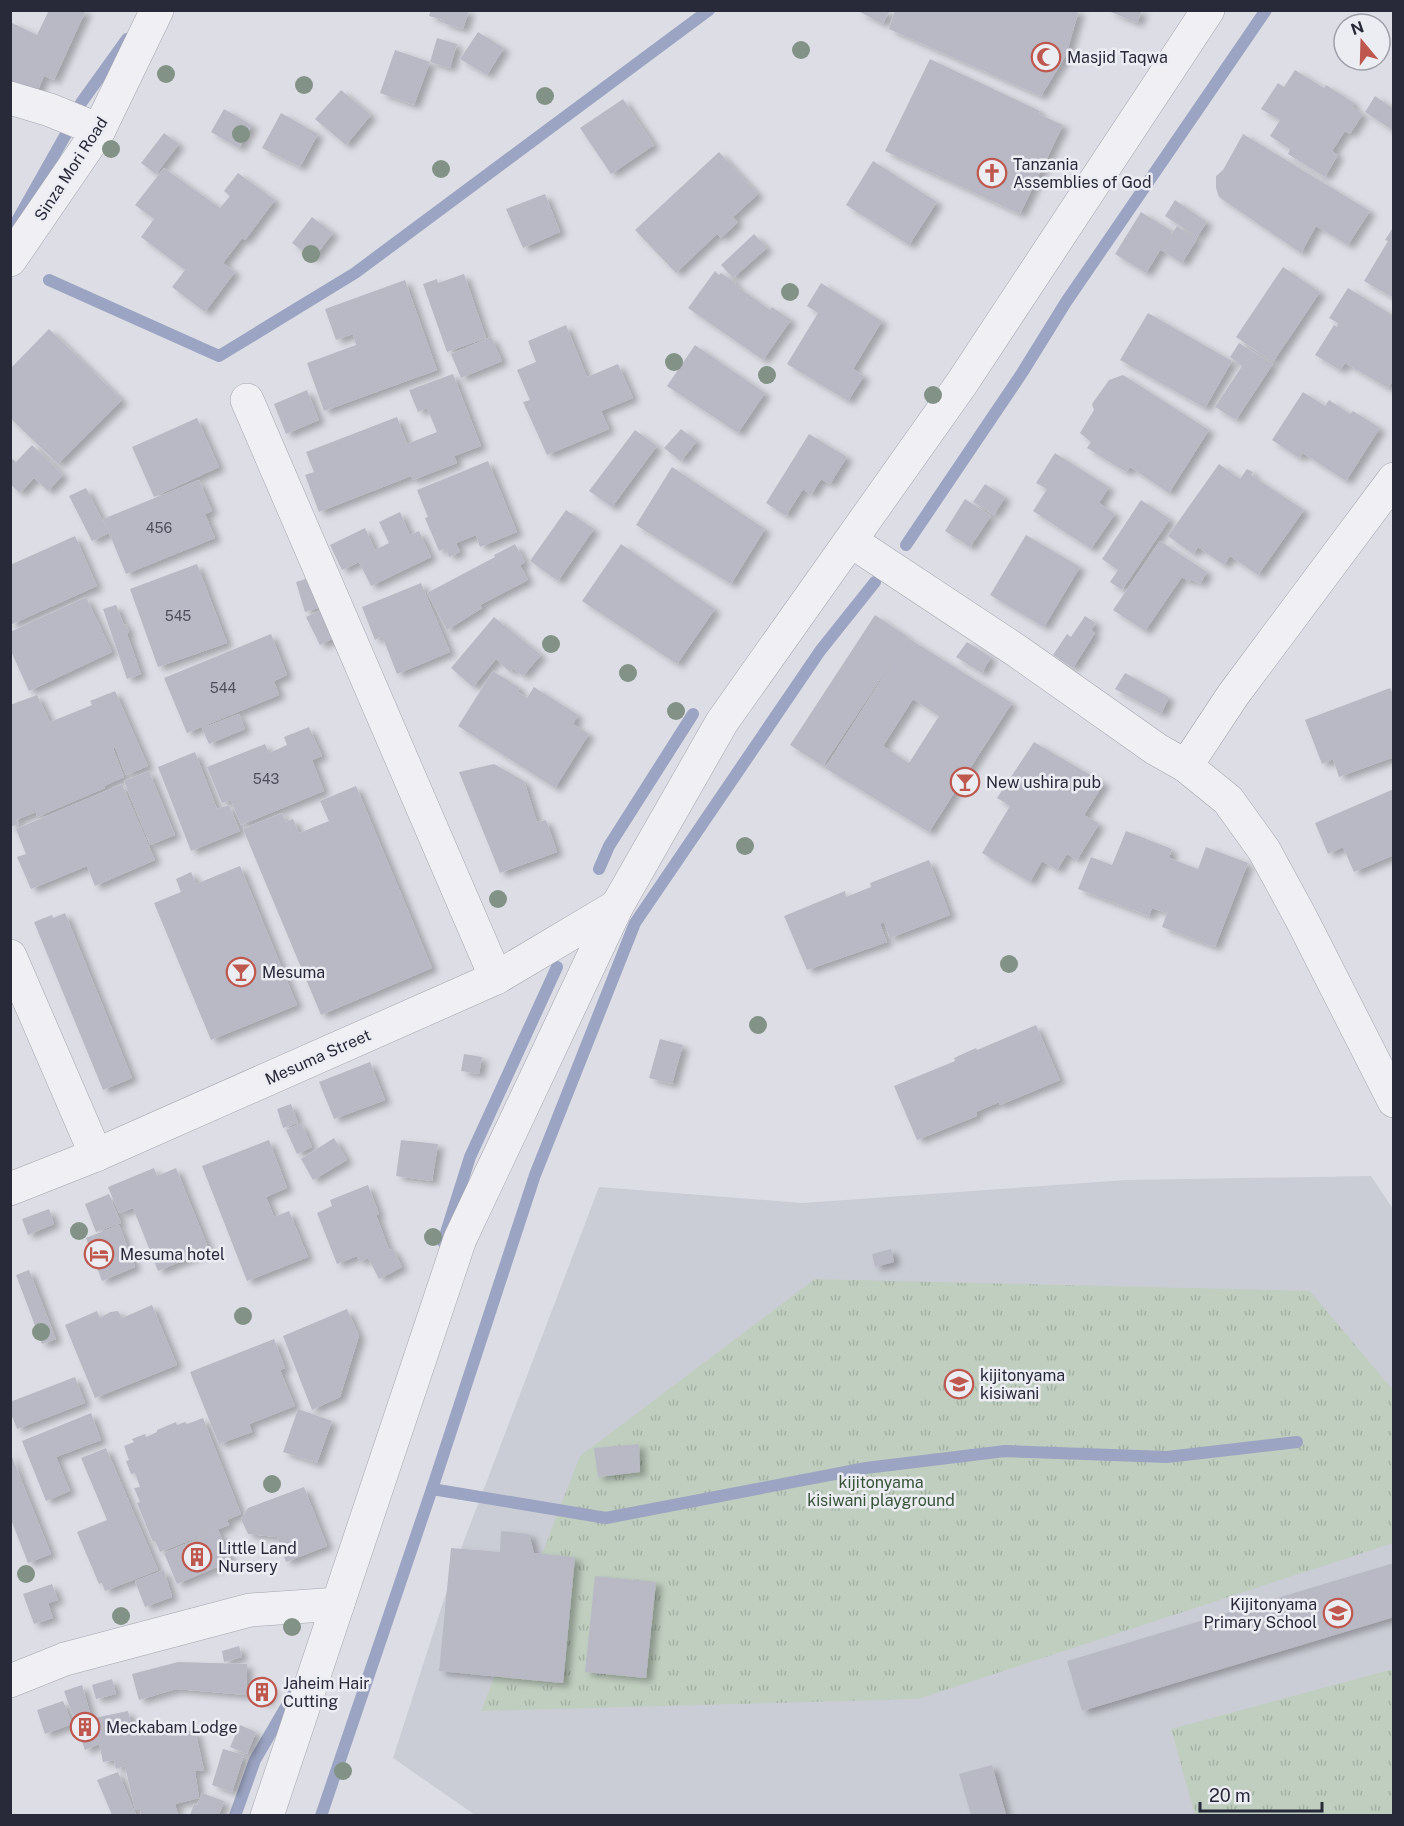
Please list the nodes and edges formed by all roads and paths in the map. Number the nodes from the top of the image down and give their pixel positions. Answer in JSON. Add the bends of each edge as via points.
{"nodes":[{"id":1,"x":157,"y":10,"type":"edge"},
{"id":2,"x":1208,"y":10,"type":"edge"},
{"id":3,"x":10,"y":98,"type":"edge"},
{"id":4,"x":99,"y":130,"type":"junction"},
{"id":5,"x":10,"y":260,"type":"edge"},
{"id":6,"x":247,"y":400,"type":"dead end"},
{"id":7,"x":1394,"y":479,"type":"edge"},
{"id":8,"x":851,"y":541,"type":"junction"},
{"id":9,"x":1186,"y":766,"type":"junction"},
{"id":10,"x":617,"y":906,"type":"junction"},
{"id":11,"x":10,"y":956,"type":"edge"},
{"id":12,"x":496,"y":978,"type":"junction"},
{"id":13,"x":1394,"y":1101,"type":"edge"},
{"id":14,"x":96,"y":1155,"type":"junction"},
{"id":15,"x":10,"y":1189,"type":"edge"},
{"id":16,"x":338,"y":1604,"type":"junction"},
{"id":17,"x":10,"y":1681,"type":"edge"},
{"id":18,"x":267,"y":1815,"type":"edge"}],
"edges":[{"from":1,"to":4,"type":"street","name":"Sinza Mori Road"},
{"from":2,"to":8,"type":"street","via":[[969,373]]},
{"from":3,"to":4,"type":"street"},
{"from":4,"to":5,"type":"street","name":"Sinza Mori Road"},
{"from":6,"to":12,"type":"street"},
{"from":7,"to":9,"type":"street","via":[[1233,695]]},
{"from":8,"to":9,"type":"street"},
{"from":8,"to":10,"type":"street","via":[[722,722]]},
{"from":9,"to":13,"type":"street","via":[[1228,800],[1264,850]]},
{"from":10,"to":12,"type":"street","name":"Mesuma Street"},
{"from":10,"to":16,"type":"street","via":[[460,1239]]},
{"from":11,"to":14,"type":"street"},
{"from":12,"to":14,"type":"street","name":"Mesuma Street"},
{"from":14,"to":15,"type":"street","name":"Mesuma Street"},
{"from":16,"to":17,"type":"street","via":[[250,1610],[66,1659]]},
{"from":16,"to":18,"type":"street"}]}
